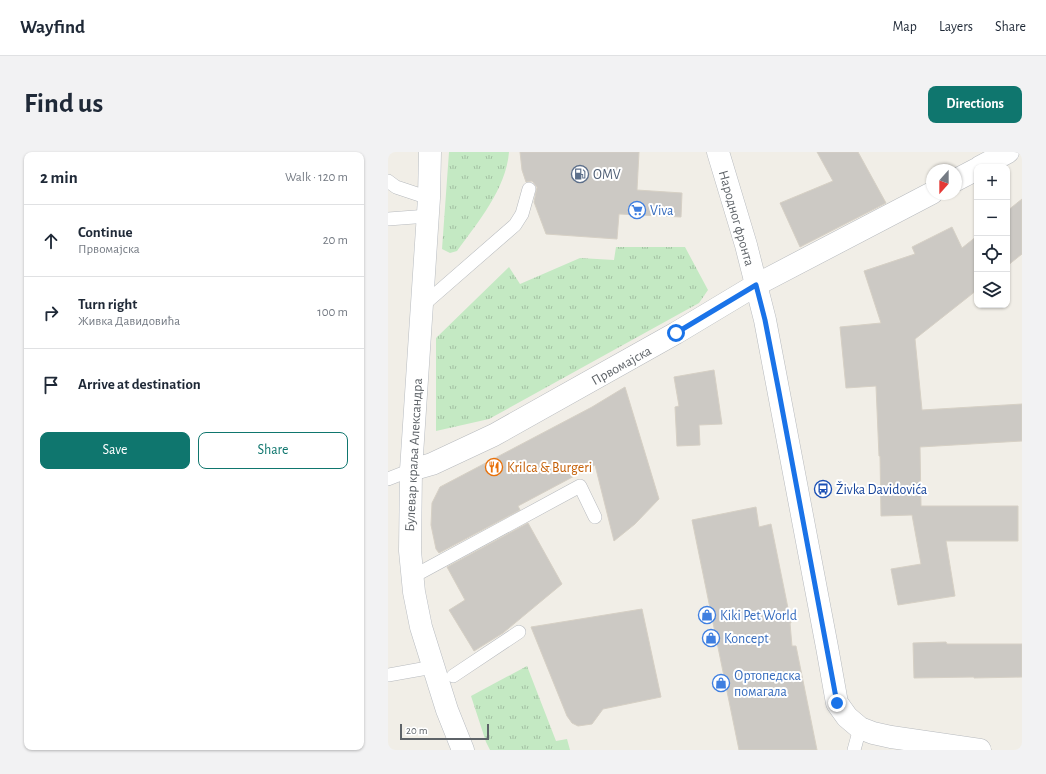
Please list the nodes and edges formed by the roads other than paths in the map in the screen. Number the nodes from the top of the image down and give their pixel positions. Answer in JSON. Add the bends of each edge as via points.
{"nodes":[{"id":1,"x":430,"y":152,"type":"edge"},
{"id":2,"x":718,"y":152,"type":"edge"},
{"id":3,"x":1008,"y":152,"type":"edge"},
{"id":4,"x":986,"y":164,"type":"edge"},
{"id":5,"x":974,"y":171,"type":"edge"},
{"id":6,"x":962,"y":177,"type":"edge"},
{"id":7,"x":388,"y":181,"type":"edge"},
{"id":8,"x":529,"y":189,"type":"dead end"},
{"id":9,"x":926,"y":196,"type":"edge"},
{"id":10,"x":428,"y":207,"type":"junction"},
{"id":11,"x":388,"y":219,"type":"edge"},
{"id":12,"x":756,"y":285,"type":"junction"},
{"id":13,"x":422,"y":306,"type":"junction"},
{"id":14,"x":411,"y":470,"type":"junction"},
{"id":15,"x":388,"y":479,"type":"edge"},
{"id":16,"x":595,"y":518,"type":"dead end"},
{"id":17,"x":412,"y":577,"type":"junction"},
{"id":18,"x":519,"y":632,"type":"dead end"},
{"id":19,"x":433,"y":667,"type":"junction"},
{"id":20,"x":388,"y":675,"type":"edge"},
{"id":21,"x":453,"y":676,"type":"dead end"},
{"id":22,"x":860,"y":728,"type":"junction"},
{"id":23,"x":464,"y":750,"type":"edge"},
{"id":24,"x":854,"y":750,"type":"edge"},
{"id":25,"x":980,"y":750,"type":"edge"}],
"edges":[{"from":1,"to":10,"type":"street","name":"Булевар краља Александра"},
{"from":2,"to":12,"type":"street","name":"Народног фронта"},
{"from":3,"to":4,"type":"street"},
{"from":5,"to":6,"type":"street"},
{"from":7,"to":10,"type":"lane"},
{"from":8,"to":13,"type":"lane","via":[[522,214],[514,225]]},
{"from":9,"to":12,"type":"street","name":"Првомајска"},
{"from":10,"to":11,"type":"lane"},
{"from":10,"to":13,"type":"street","name":"Булевар краља Александра"},
{"from":12,"to":14,"type":"street","name":"Првомајска","via":[[676,333],[494,434],[432,464]]},
{"from":12,"to":22,"type":"street","name":"Народног фронта","via":[[765,320],[837,703],[847,717]]},
{"from":13,"to":14,"type":"street","name":"Булевар краља Александра"},
{"from":14,"to":15,"type":"lane"},
{"from":14,"to":17,"type":"street","name":"Булевар краља Александра","via":[[409,524]]},
{"from":16,"to":17,"type":"lane","via":[[580,486]]},
{"from":17,"to":19,"type":"street","name":"Булевар краља Александра","via":[[416,605]]},
{"from":18,"to":21,"type":"lane"},
{"from":19,"to":20,"type":"lane"},
{"from":19,"to":23,"type":"street","name":"Булевар краља Александра"},
{"from":22,"to":24,"type":"lane"},
{"from":22,"to":25,"type":"street","via":[[891,737]]}]}
